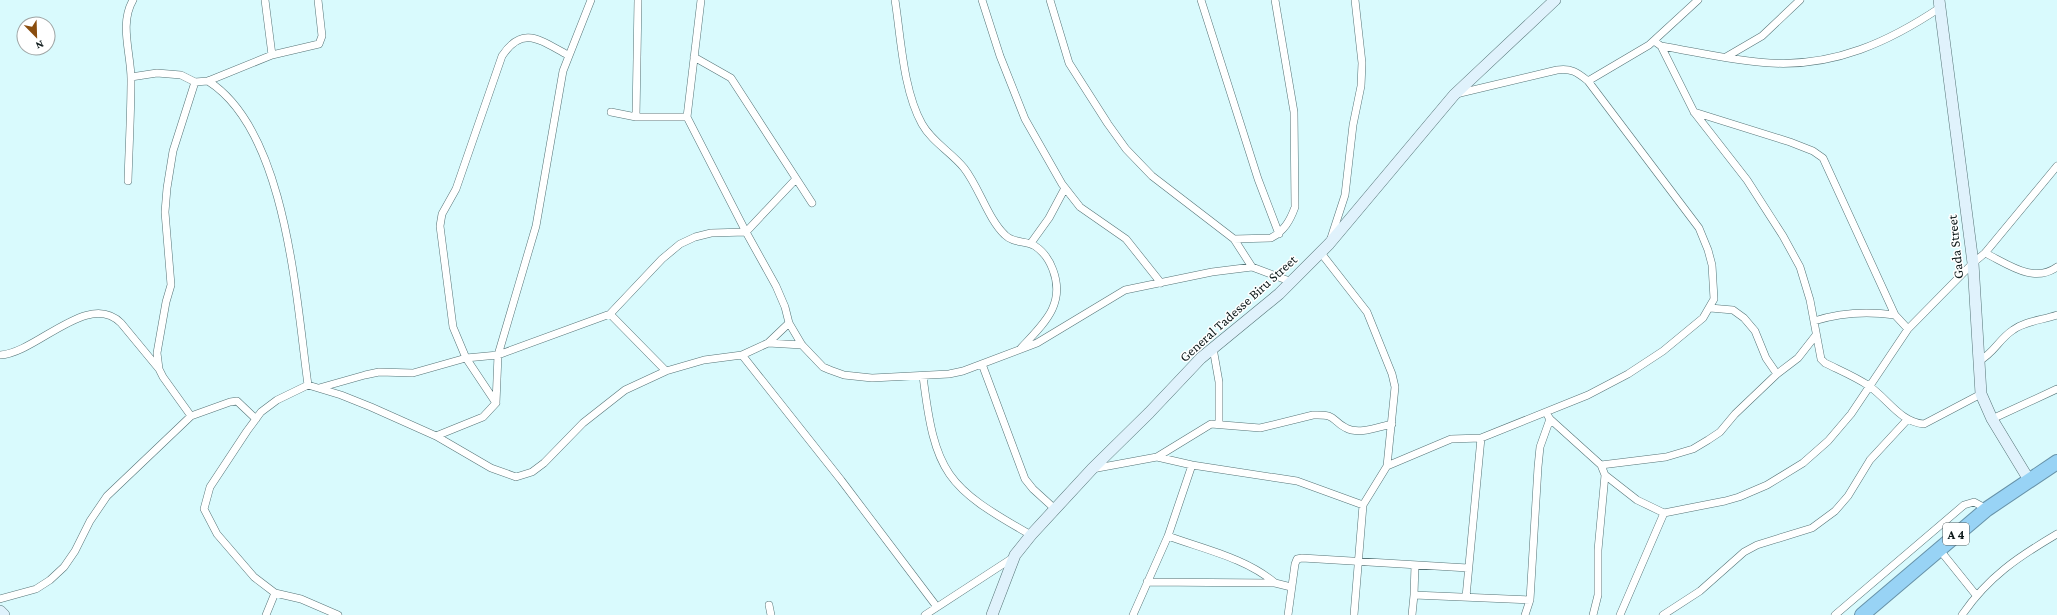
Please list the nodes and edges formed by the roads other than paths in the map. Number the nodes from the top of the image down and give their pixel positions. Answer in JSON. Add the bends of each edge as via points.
{"nodes":[{"id":1,"x":133,"y":0,"type":"edge"},
{"id":2,"x":265,"y":0,"type":"edge"},
{"id":3,"x":318,"y":0,"type":"edge"},
{"id":4,"x":591,"y":0,"type":"edge"},
{"id":5,"x":638,"y":0,"type":"edge"},
{"id":6,"x":701,"y":0,"type":"edge"},
{"id":7,"x":895,"y":0,"type":"edge"},
{"id":8,"x":982,"y":0,"type":"edge"},
{"id":9,"x":1050,"y":0,"type":"edge"},
{"id":10,"x":1201,"y":0,"type":"edge"},
{"id":11,"x":1275,"y":0,"type":"edge"},
{"id":12,"x":1355,"y":0,"type":"edge"},
{"id":13,"x":1556,"y":0,"type":"edge"},
{"id":14,"x":1698,"y":0,"type":"edge"},
{"id":15,"x":1800,"y":0,"type":"edge"},
{"id":16,"x":1940,"y":4,"type":"edge"},
{"id":17,"x":1654,"y":41,"type":"junction"},
{"id":18,"x":1661,"y":46,"type":"junction"},
{"id":19,"x":568,"y":55,"type":"junction"},
{"id":20,"x":272,"y":56,"type":"junction"},
{"id":21,"x":694,"y":57,"type":"junction"},
{"id":22,"x":1725,"y":57,"type":"junction"},
{"id":23,"x":131,"y":77,"type":"junction"},
{"id":24,"x":208,"y":81,"type":"junction"},
{"id":25,"x":1588,"y":81,"type":"junction"},
{"id":26,"x":195,"y":82,"type":"junction"},
{"id":27,"x":1454,"y":95,"type":"junction"},
{"id":28,"x":611,"y":112,"type":"dead end"},
{"id":29,"x":1694,"y":112,"type":"junction"},
{"id":30,"x":636,"y":117,"type":"junction"},
{"id":31,"x":687,"y":117,"type":"junction"},
{"id":32,"x":2057,"y":166,"type":"edge"},
{"id":33,"x":795,"y":180,"type":"junction"},
{"id":34,"x":128,"y":181,"type":"dead end"},
{"id":35,"x":1065,"y":188,"type":"junction"},
{"id":36,"x":812,"y":203,"type":"dead end"},
{"id":37,"x":746,"y":232,"type":"junction"},
{"id":38,"x":1279,"y":234,"type":"junction"},
{"id":39,"x":1234,"y":239,"type":"junction"},
{"id":40,"x":1031,"y":243,"type":"junction"},
{"id":41,"x":1329,"y":244,"type":"junction"},
{"id":42,"x":1321,"y":253,"type":"junction"},
{"id":43,"x":1985,"y":253,"type":"junction"},
{"id":44,"x":1973,"y":262,"type":"junction"},
{"id":45,"x":1252,"y":267,"type":"junction"},
{"id":46,"x":2057,"y":267,"type":"edge"},
{"id":47,"x":1292,"y":282,"type":"junction"},
{"id":48,"x":1161,"y":283,"type":"junction"},
{"id":49,"x":1710,"y":308,"type":"junction"},
{"id":50,"x":610,"y":314,"type":"junction"},
{"id":51,"x":1895,"y":315,"type":"junction"},
{"id":52,"x":2057,"y":315,"type":"edge"},
{"id":53,"x":1814,"y":321,"type":"junction"},
{"id":54,"x":789,"y":323,"type":"junction"},
{"id":55,"x":1908,"y":329,"type":"junction"},
{"id":56,"x":1816,"y":336,"type":"junction"},
{"id":57,"x":768,"y":342,"type":"junction"},
{"id":58,"x":802,"y":345,"type":"junction"},
{"id":59,"x":1213,"y":348,"type":"junction"},
{"id":60,"x":1019,"y":349,"type":"junction"},
{"id":61,"x":0,"y":355,"type":"edge"},
{"id":62,"x":498,"y":355,"type":"junction"},
{"id":63,"x":742,"y":355,"type":"junction"},
{"id":64,"x":466,"y":358,"type":"junction"},
{"id":65,"x":1979,"y":361,"type":"junction"},
{"id":66,"x":982,"y":364,"type":"junction"},
{"id":67,"x":159,"y":369,"type":"junction"},
{"id":68,"x":666,"y":372,"type":"junction"},
{"id":69,"x":1777,"y":374,"type":"junction"},
{"id":70,"x":923,"y":376,"type":"junction"},
{"id":71,"x":308,"y":385,"type":"junction"},
{"id":72,"x":1869,"y":386,"type":"junction"},
{"id":73,"x":318,"y":388,"type":"junction"},
{"id":74,"x":2057,"y":389,"type":"edge"},
{"id":75,"x":1981,"y":394,"type":"junction"},
{"id":76,"x":496,"y":403,"type":"junction"},
{"id":77,"x":1545,"y":411,"type":"junction"},
{"id":78,"x":191,"y":416,"type":"junction"},
{"id":79,"x":256,"y":419,"type":"junction"},
{"id":80,"x":1550,"y":419,"type":"junction"},
{"id":81,"x":1992,"y":419,"type":"junction"},
{"id":82,"x":1907,"y":420,"type":"junction"},
{"id":83,"x":1219,"y":424,"type":"junction"},
{"id":84,"x":1392,"y":424,"type":"junction"},
{"id":85,"x":436,"y":436,"type":"junction"},
{"id":86,"x":1481,"y":438,"type":"junction"},
{"id":87,"x":1157,"y":457,"type":"junction"},
{"id":88,"x":2057,"y":462,"type":"edge"},
{"id":89,"x":1192,"y":465,"type":"junction"},
{"id":90,"x":1601,"y":465,"type":"junction"},
{"id":91,"x":1387,"y":466,"type":"junction"},
{"id":92,"x":1092,"y":470,"type":"junction"},
{"id":93,"x":1605,"y":476,"type":"junction"},
{"id":94,"x":2029,"y":480,"type":"junction"},
{"id":95,"x":1363,"y":505,"type":"junction"},
{"id":96,"x":1055,"y":509,"type":"junction"},
{"id":97,"x":1987,"y":509,"type":"junction"},
{"id":98,"x":1664,"y":513,"type":"junction"},
{"id":99,"x":2057,"y":534,"type":"edge"},
{"id":100,"x":1031,"y":535,"type":"junction"},
{"id":101,"x":1168,"y":536,"type":"junction"},
{"id":102,"x":1939,"y":549,"type":"junction"},
{"id":103,"x":1015,"y":555,"type":"junction"},
{"id":104,"x":1357,"y":560,"type":"junction"},
{"id":105,"x":1415,"y":564,"type":"junction"},
{"id":106,"x":1468,"y":568,"type":"junction"},
{"id":107,"x":1147,"y":582,"type":"junction"},
{"id":108,"x":1275,"y":583,"type":"junction"},
{"id":109,"x":1291,"y":587,"type":"junction"},
{"id":110,"x":275,"y":593,"type":"junction"},
{"id":111,"x":1414,"y":595,"type":"junction"},
{"id":112,"x":1976,"y":595,"type":"junction"},
{"id":113,"x":1466,"y":597,"type":"junction"},
{"id":114,"x":0,"y":599,"type":"edge"},
{"id":115,"x":1530,"y":600,"type":"junction"},
{"id":116,"x":769,"y":605,"type":"dead end"},
{"id":117,"x":937,"y":607,"type":"junction"},
{"id":118,"x":0,"y":611,"type":"edge"},
{"id":119,"x":4,"y":615,"type":"edge"},
{"id":120,"x":266,"y":615,"type":"edge"},
{"id":121,"x":338,"y":615,"type":"edge"},
{"id":122,"x":770,"y":615,"type":"edge"},
{"id":123,"x":925,"y":615,"type":"edge"},
{"id":124,"x":992,"y":615,"type":"edge"},
{"id":125,"x":1132,"y":615,"type":"edge"},
{"id":126,"x":1288,"y":615,"type":"edge"},
{"id":127,"x":1354,"y":615,"type":"edge"},
{"id":128,"x":1412,"y":615,"type":"edge"},
{"id":129,"x":1525,"y":615,"type":"edge"},
{"id":130,"x":1593,"y":615,"type":"edge"},
{"id":131,"x":1620,"y":615,"type":"edge"},
{"id":132,"x":1663,"y":615,"type":"edge"},
{"id":133,"x":1835,"y":615,"type":"edge"},
{"id":134,"x":1862,"y":615,"type":"edge"},
{"id":135,"x":1962,"y":615,"type":"edge"}],
"edges":[{"from":1,"to":23,"type":"street","via":[[126,26]]},
{"from":2,"to":20,"type":"street"},
{"from":3,"to":20,"type":"street","via":[[322,36],[320,44]]},
{"from":4,"to":19,"type":"street"},
{"from":5,"to":30,"type":"street"},
{"from":6,"to":21,"type":"street"},
{"from":7,"to":40,"type":"street","via":[[909,87],[922,125],[964,167],[1005,236],[1018,242]]},
{"from":8,"to":35,"type":"street","via":[[1000,56],[1025,119]]},
{"from":9,"to":39,"type":"street","via":[[1069,63],[1126,149],[1152,176]]},
{"from":10,"to":38,"type":"street","via":[[1258,178]]},
{"from":11,"to":38,"type":"street","via":[[1294,112],[1295,135],[1295,208]]},
{"from":12,"to":41,"type":"street","via":[[1362,63],[1361,86],[1353,125],[1345,194]]},
{"from":13,"to":27,"type":"street","name":"General Tadesse Biru Street"},
{"from":14,"to":17,"type":"street"},
{"from":15,"to":22,"type":"street","via":[[1762,36]]},
{"from":16,"to":22,"type":"street","via":[[1912,26],[1881,42],[1839,57],[1770,63]]},
{"from":16,"to":44,"type":"street","name":"Gada Street"},
{"from":17,"to":18,"type":"street"},
{"from":17,"to":25,"type":"street"},
{"from":18,"to":22,"type":"street"},
{"from":18,"to":29,"type":"street"},
{"from":19,"to":62,"type":"street","via":[[557,100],[536,226]]},
{"from":19,"to":64,"type":"street","via":[[533,37],[521,38],[510,44],[502,56],[456,189],[442,214],[441,234],[453,327]]},
{"from":20,"to":24,"type":"street"},
{"from":21,"to":31,"type":"street"},
{"from":21,"to":33,"type":"street","via":[[731,78]]},
{"from":23,"to":26,"type":"street","via":[[170,74],[181,75]]},
{"from":23,"to":34,"type":"street"},
{"from":24,"to":26,"type":"street"},
{"from":24,"to":71,"type":"street","via":[[226,95],[240,113],[255,137],[274,185],[290,259]]},
{"from":25,"to":27,"type":"street","via":[[1574,70],[1557,70]]},
{"from":25,"to":49,"type":"street","via":[[1699,228],[1708,250],[1714,278],[1714,299]]},
{"from":26,"to":67,"type":"street","via":[[173,151],[167,188],[166,235],[171,285],[157,353]]},
{"from":27,"to":41,"type":"street","name":"General Tadesse Biru Street"},
{"from":28,"to":30,"type":"street"},
{"from":29,"to":51,"type":"street","via":[[1790,142],[1823,158]]},
{"from":29,"to":53,"type":"street","via":[[1747,180],[1791,249],[1806,283]]},
{"from":30,"to":31,"type":"street"},
{"from":31,"to":37,"type":"street"},
{"from":32,"to":43,"type":"street"},
{"from":33,"to":36,"type":"street"},
{"from":33,"to":37,"type":"street"},
{"from":35,"to":40,"type":"street","via":[[1049,218]]},
{"from":35,"to":48,"type":"street","via":[[1080,207],[1126,238]]},
{"from":37,"to":50,"type":"street","via":[[711,233],[680,244],[662,259]]},
{"from":37,"to":54,"type":"street","via":[[779,291]]},
{"from":38,"to":39,"type":"street","via":[[1271,238]]},
{"from":39,"to":45,"type":"street"},
{"from":40,"to":60,"type":"street","via":[[1042,250],[1050,261],[1056,279],[1057,295],[1046,322]]},
{"from":41,"to":42,"type":"street","name":"General Tadesse Biru Street"},
{"from":42,"to":47,"type":"street","name":"General Tadesse Biru Street"},
{"from":42,"to":84,"type":"street","via":[[1372,321],[1395,387]]},
{"from":43,"to":44,"type":"street"},
{"from":43,"to":46,"type":"street","via":[[2025,273],[2048,273]]},
{"from":44,"to":55,"type":"street"},
{"from":44,"to":65,"type":"street","name":"Gada Street"},
{"from":45,"to":47,"type":"street"},
{"from":45,"to":48,"type":"street","via":[[1212,272]]},
{"from":47,"to":59,"type":"street","name":"General Tadesse Biru Street"},
{"from":48,"to":60,"type":"street","via":[[1115,294],[1086,315],[1037,343]]},
{"from":49,"to":69,"type":"street","via":[[1733,310],[1744,318],[1755,330],[1766,358]]},
{"from":49,"to":77,"type":"street","via":[[1691,329],[1644,365],[1588,395]]},
{"from":50,"to":62,"type":"street"},
{"from":50,"to":68,"type":"street"},
{"from":51,"to":53,"type":"street","via":[[1846,313]]},
{"from":51,"to":55,"type":"street"},
{"from":52,"to":65,"type":"street","via":[[2014,330],[1989,355]]},
{"from":53,"to":56,"type":"street"},
{"from":54,"to":57,"type":"street"},
{"from":54,"to":58,"type":"street"},
{"from":55,"to":72,"type":"street"},
{"from":56,"to":69,"type":"street","via":[[1798,358]]},
{"from":56,"to":72,"type":"street","via":[[1821,359],[1825,363]]},
{"from":57,"to":58,"type":"street"},
{"from":57,"to":63,"type":"street"},
{"from":58,"to":70,"type":"street","via":[[823,367],[844,375],[872,378]]},
{"from":59,"to":83,"type":"street","via":[[1220,382]]},
{"from":59,"to":92,"type":"street","name":"General Tadesse Biru Street"},
{"from":60,"to":66,"type":"street"},
{"from":61,"to":67,"type":"street","via":[[18,351],[85,314],[102,312],[117,318]]},
{"from":62,"to":64,"type":"street"},
{"from":62,"to":76,"type":"street"},
{"from":63,"to":68,"type":"street","via":[[704,360]]},
{"from":63,"to":117,"type":"street"},
{"from":64,"to":73,"type":"street","via":[[412,373],[379,372]]},
{"from":64,"to":76,"type":"street"},
{"from":65,"to":75,"type":"street","name":"Gada Street"},
{"from":66,"to":70,"type":"street","via":[[956,372]]},
{"from":66,"to":96,"type":"street","via":[[1025,479]]},
{"from":67,"to":78,"type":"street","via":[[162,377]]},
{"from":68,"to":85,"type":"street","via":[[612,398],[544,463],[532,472],[516,477],[491,468]]},
{"from":69,"to":90,"type":"street","via":[[1720,432],[1693,448],[1661,458]]},
{"from":70,"to":100,"type":"street","via":[[931,432],[946,471],[976,503]]},
{"from":71,"to":73,"type":"street"},
{"from":71,"to":79,"type":"street","via":[[277,400]]},
{"from":72,"to":82,"type":"street"},
{"from":72,"to":98,"type":"street","via":[[1851,414],[1828,441],[1786,474],[1739,497]]},
{"from":73,"to":85,"type":"street","via":[[347,397]]},
{"from":74,"to":81,"type":"street"},
{"from":75,"to":81,"type":"street","name":"Gada Street"},
{"from":75,"to":82,"type":"street","via":[[1924,424]]},
{"from":76,"to":85,"type":"street","via":[[483,417]]},
{"from":77,"to":80,"type":"street"},
{"from":77,"to":86,"type":"street"},
{"from":78,"to":79,"type":"street","via":[[230,402],[238,402]]},
{"from":78,"to":114,"type":"street","via":[[107,496],[64,566],[50,580],[36,589]]},
{"from":79,"to":110,"type":"street","via":[[210,487],[204,509],[210,523],[254,577]]},
{"from":80,"to":90,"type":"street"},
{"from":80,"to":115,"type":"street","via":[[1540,447]]},
{"from":81,"to":94,"type":"street","name":"Gada Street"},
{"from":82,"to":132,"type":"street","via":[[1870,460],[1848,496],[1835,511],[1812,528],[1757,545],[1744,552],[1700,590]]},
{"from":83,"to":84,"type":"street","via":[[1260,428],[1313,414],[1335,418],[1346,428],[1354,430]]},
{"from":83,"to":87,"type":"street","via":[[1205,427]]},
{"from":84,"to":91,"type":"street"},
{"from":86,"to":91,"type":"street","via":[[1451,440]]},
{"from":86,"to":106,"type":"street"},
{"from":87,"to":89,"type":"street"},
{"from":87,"to":92,"type":"street"},
{"from":88,"to":94,"type":"highway","number":"A 4"},
{"from":89,"to":95,"type":"street","via":[[1297,481]]},
{"from":89,"to":101,"type":"street"},
{"from":90,"to":93,"type":"street"},
{"from":91,"to":95,"type":"street"},
{"from":92,"to":96,"type":"street","name":"General Tadesse Biru Street"},
{"from":93,"to":98,"type":"street","via":[[1638,500]]},
{"from":93,"to":130,"type":"street","via":[[1598,550],[1598,596]]},
{"from":94,"to":97,"type":"highway","number":"A 4"},
{"from":95,"to":104,"type":"street"},
{"from":96,"to":100,"type":"street","name":"General Tadesse Biru Street"},
{"from":97,"to":102,"type":"highway","number":"A 4"},
{"from":97,"to":133,"type":"street","via":[[1974,502],[1964,505]]},
{"from":98,"to":131,"type":"street"},
{"from":99,"to":112,"type":"street","via":[[2012,562]]},
{"from":100,"to":103,"type":"street","name":"General Tadesse Biru Street"},
{"from":101,"to":107,"type":"street"},
{"from":101,"to":108,"type":"street","via":[[1247,565],[1262,572]]},
{"from":102,"to":112,"type":"street"},
{"from":102,"to":134,"type":"highway","number":"A 4"},
{"from":103,"to":117,"type":"street"},
{"from":103,"to":124,"type":"street","name":"General Tadesse Biru Street"},
{"from":104,"to":105,"type":"street"},
{"from":104,"to":109,"type":"street","via":[[1297,559]]},
{"from":104,"to":127,"type":"street"},
{"from":105,"to":106,"type":"street"},
{"from":105,"to":111,"type":"street"},
{"from":106,"to":113,"type":"street"},
{"from":107,"to":108,"type":"street"},
{"from":107,"to":125,"type":"street"},
{"from":108,"to":109,"type":"street"},
{"from":109,"to":126,"type":"street"},
{"from":110,"to":120,"type":"street"},
{"from":110,"to":121,"type":"street","via":[[301,599]]},
{"from":111,"to":113,"type":"street"},
{"from":111,"to":128,"type":"street"},
{"from":112,"to":135,"type":"street"},
{"from":113,"to":115,"type":"street"},
{"from":115,"to":129,"type":"street"},
{"from":116,"to":122,"type":"street"},
{"from":117,"to":123,"type":"street"},
{"from":118,"to":119,"type":"street"}]}
